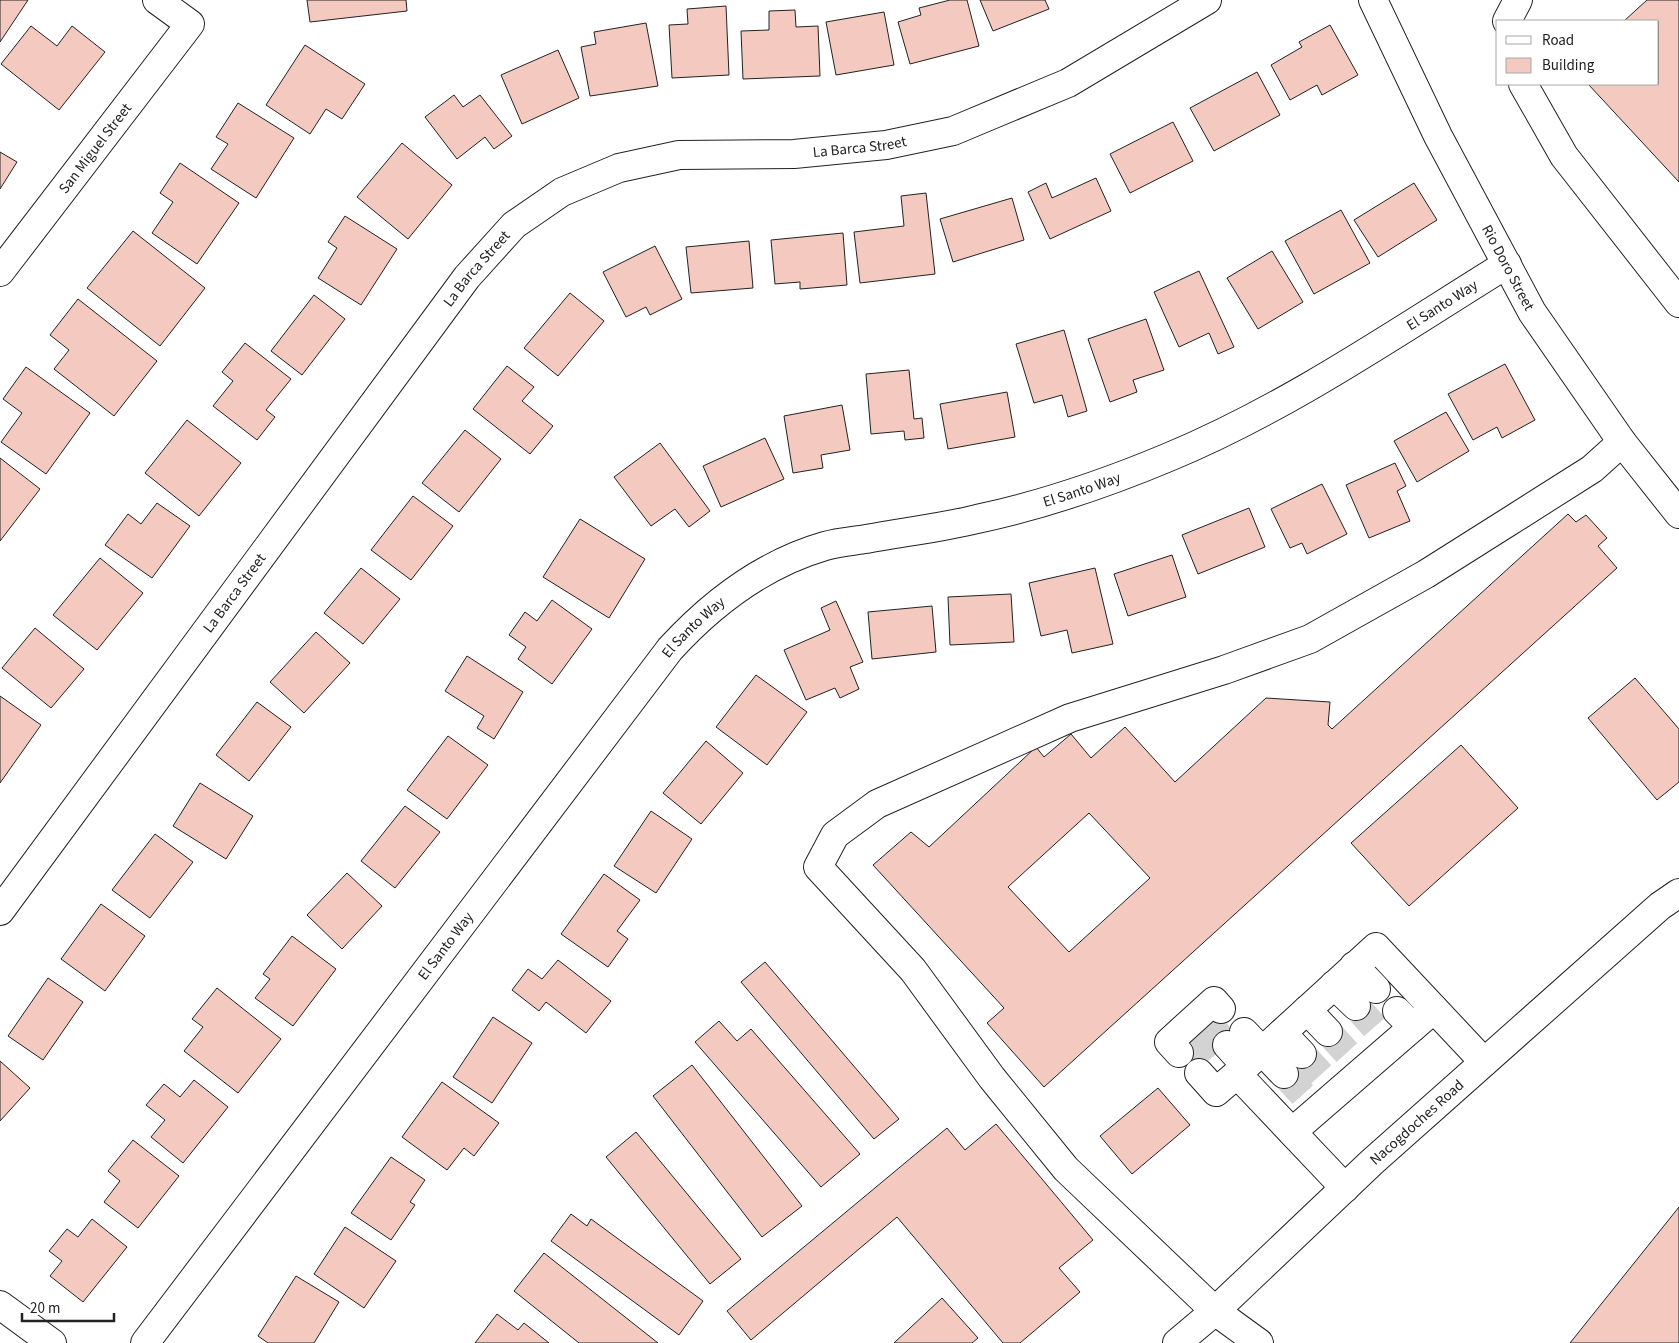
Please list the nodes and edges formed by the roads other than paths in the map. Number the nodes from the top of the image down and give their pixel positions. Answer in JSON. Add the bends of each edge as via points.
{"nodes":[{"id":1,"x":157,"y":0,"type":"edge"},
{"id":2,"x":1207,"y":0,"type":"edge"},
{"id":3,"x":1373,"y":0,"type":"edge"},
{"id":4,"x":1518,"y":0,"type":"edge"},
{"id":5,"x":1508,"y":20,"type":"edge"},
{"id":6,"x":1524,"y":85,"type":"edge"},
{"id":7,"x":1507,"y":264,"type":"junction"},
{"id":8,"x":0,"y":272,"type":"edge"},
{"id":9,"x":1679,"y":302,"type":"edge"},
{"id":10,"x":1622,"y":442,"type":"junction"},
{"id":11,"x":1679,"y":514,"type":"edge"},
{"id":12,"x":1679,"y":878,"type":"edge"},
{"id":13,"x":1669,"y":900,"type":"edge"},
{"id":14,"x":0,"y":911,"type":"edge"},
{"id":15,"x":1354,"y":966,"type":"junction"},
{"id":16,"x":1334,"y":985,"type":"junction"},
{"id":17,"x":1434,"y":1009,"type":"junction"},
{"id":18,"x":1307,"y":1010,"type":"junction"},
{"id":19,"x":1328,"y":1032,"type":"tunnel mouth"},
{"id":20,"x":1282,"y":1033,"type":"junction"},
{"id":21,"x":1302,"y":1054,"type":"tunnel mouth"},
{"id":22,"x":1232,"y":1060,"type":"junction"},
{"id":23,"x":1484,"y":1062,"type":"junction"},
{"id":24,"x":1284,"y":1074,"type":"tunnel mouth"},
{"id":25,"x":1292,"y":1132,"type":"junction"},
{"id":26,"x":1345,"y":1188,"type":"junction"},
{"id":27,"x":0,"y":1305,"type":"edge"},
{"id":28,"x":1215,"y":1311,"type":"junction"},
{"id":29,"x":52,"y":1343,"type":"edge"},
{"id":30,"x":145,"y":1343,"type":"edge"},
{"id":31,"x":1177,"y":1343,"type":"edge"},
{"id":32,"x":1259,"y":1343,"type":"edge"}],
"edges":[{"from":1,"to":8,"type":"street","name":"San Miguel Street","via":[[190,24]]},
{"from":2,"to":14,"type":"street","name":"La Barca Street","via":[[1068,83],[953,131],[886,145],[794,154],[679,155],[619,168],[562,192],[514,225],[467,277]]},
{"from":3,"to":7,"type":"street","name":"Rio Doro Street","via":[[1438,136]]},
{"from":4,"to":5,"type":"street"},
{"from":6,"to":9,"type":"street","via":[[1564,156]]},
{"from":7,"to":10,"type":"street","name":"Rio Doro Street","via":[[1532,312]]},
{"from":7,"to":30,"type":"street","name":"El Santo Way","via":[[1338,368],[1254,416],[1170,457],[1075,494],[977,520],[826,546],[764,571],[736,588],[693,624],[670,649]]},
{"from":10,"to":11,"type":"street","name":"Rio Doro Street"},
{"from":10,"to":28,"type":"street","via":[[1592,469],[1426,574],[1310,639],[1224,670],[1070,718],[877,804],[835,835],[818,867],[913,970],[992,1078],[1066,1169]]},
{"from":12,"to":13,"type":"street","name":"Nacogdoches Road"},
{"from":13,"to":23,"type":"street","name":"Nacogdoches Road"},
{"from":15,"to":16,"type":"street"},
{"from":15,"to":16,"type":"street","via":[[1366,997]]},
{"from":15,"to":17,"type":"street","via":[[1376,947]]},
{"from":16,"to":18,"type":"street"},
{"from":17,"to":23,"type":"street"},
{"from":17,"to":25,"type":"street","via":[[1405,1019],[1321,1095]]},
{"from":18,"to":19,"type":"street"},
{"from":18,"to":20,"type":"street"},
{"from":20,"to":21,"type":"street"},
{"from":20,"to":22,"type":"street"},
{"from":22,"to":24,"type":"street"},
{"from":22,"to":25,"type":"street"},
{"from":23,"to":26,"type":"street","name":"Nacogdoches Road"},
{"from":25,"to":26,"type":"street"},
{"from":26,"to":28,"type":"street","name":"Nacogdoches Road"},
{"from":27,"to":29,"type":"street"},
{"from":28,"to":31,"type":"street","name":"Nacogdoches Road"},
{"from":28,"to":32,"type":"street"}]}
